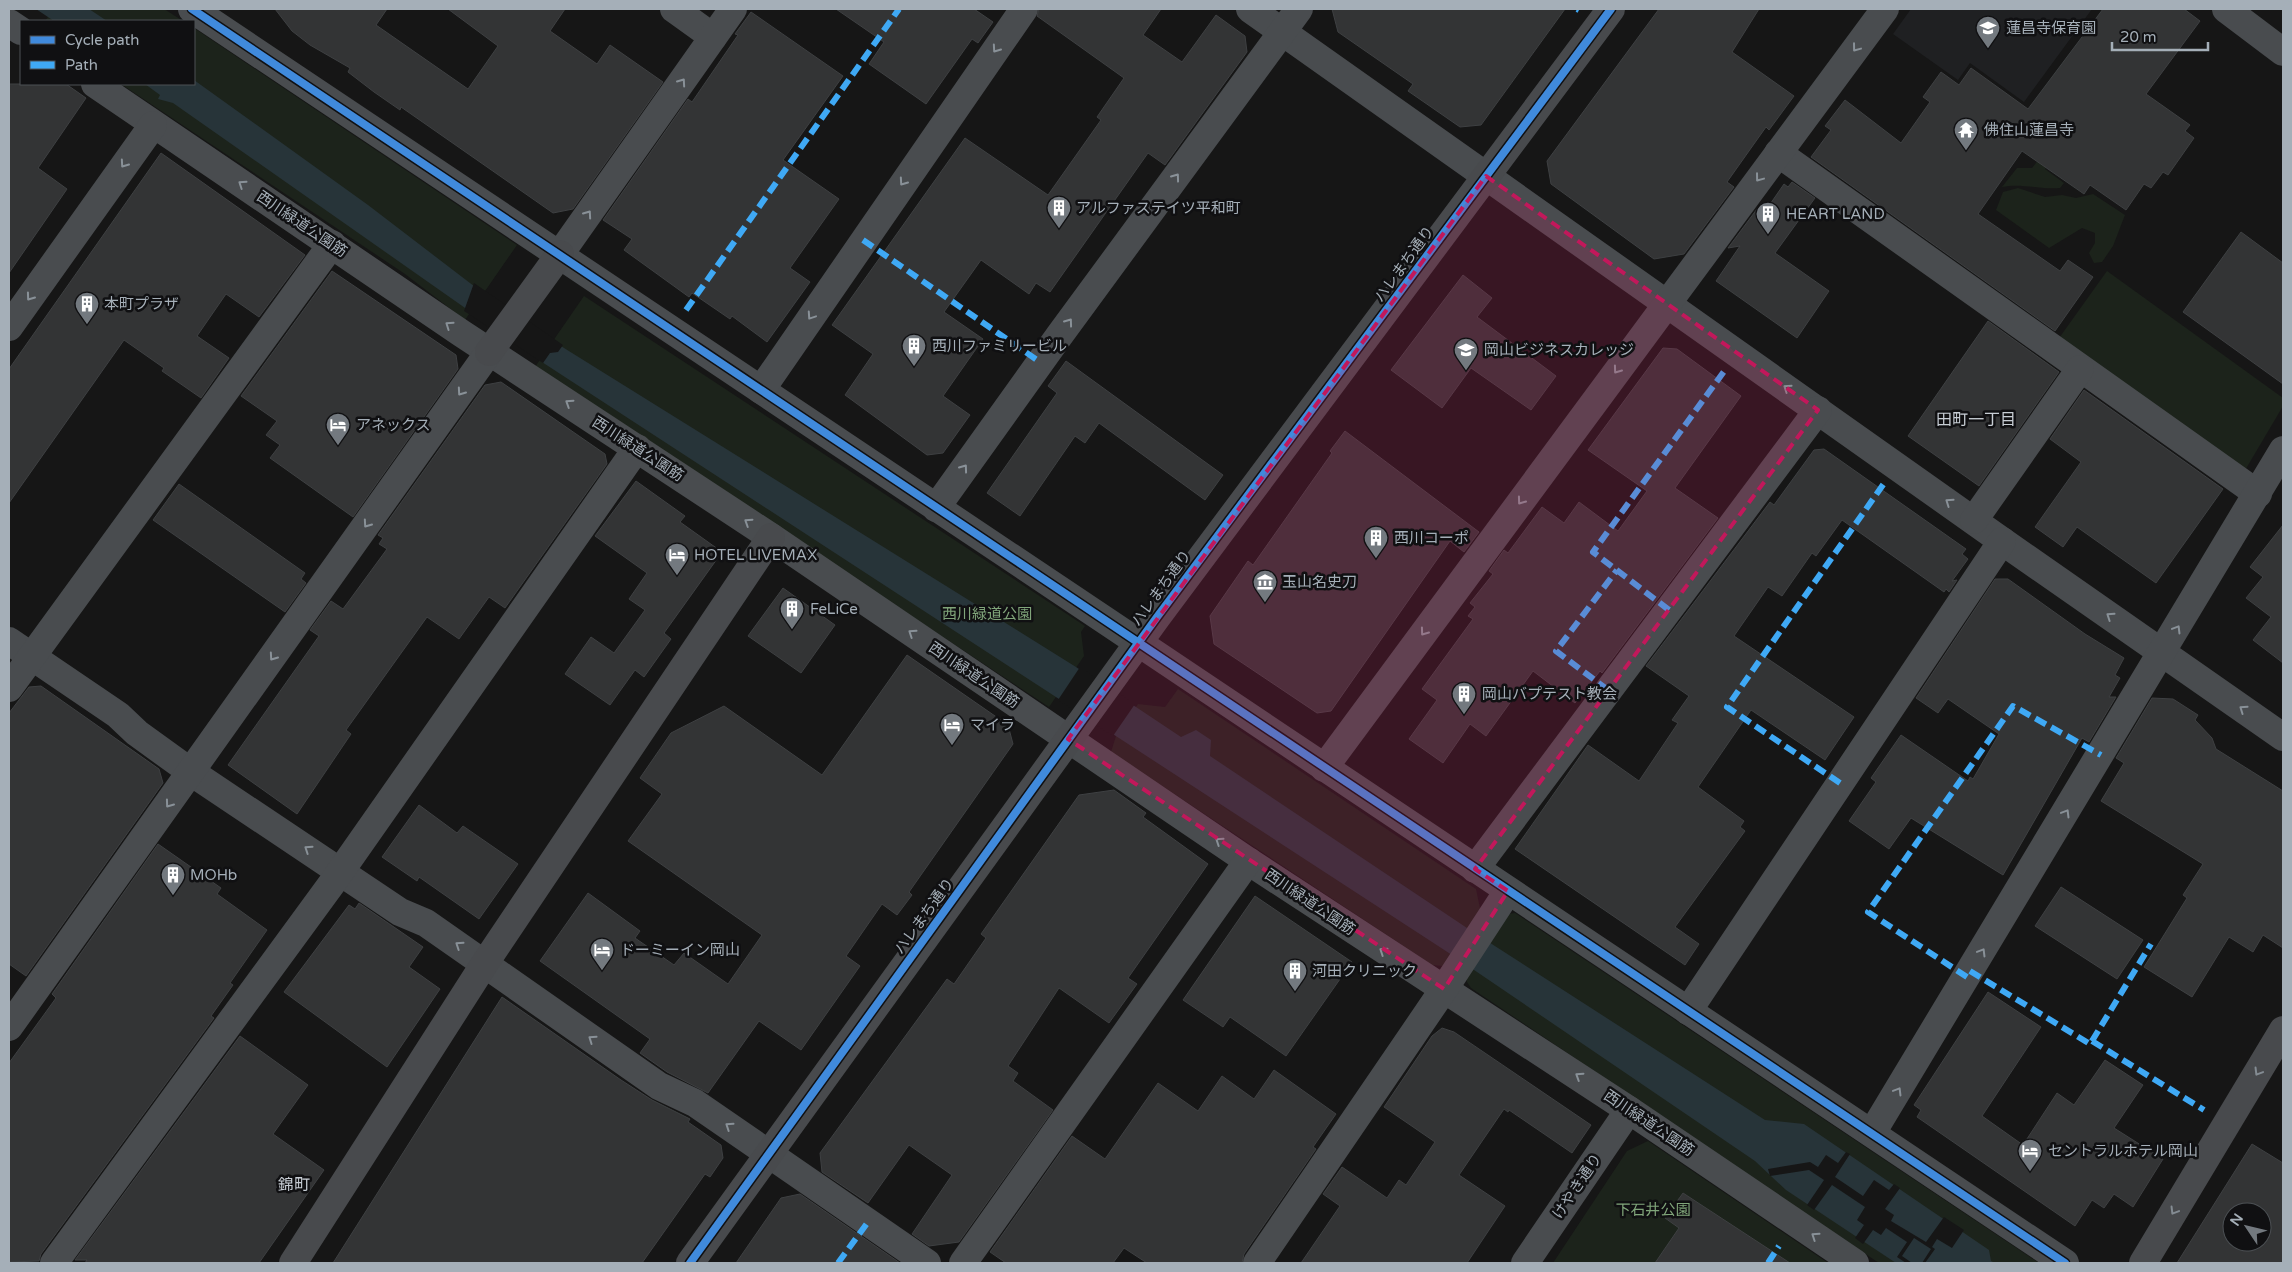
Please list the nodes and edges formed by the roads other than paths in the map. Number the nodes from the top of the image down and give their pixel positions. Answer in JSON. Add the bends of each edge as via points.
{"nodes":[{"id":1,"x":192,"y":9,"type":"edge"},
{"id":2,"x":674,"y":9,"type":"edge"},
{"id":3,"x":733,"y":9,"type":"edge"},
{"id":4,"x":1024,"y":9,"type":"edge"},
{"id":5,"x":1250,"y":9,"type":"edge"},
{"id":6,"x":1299,"y":9,"type":"edge"},
{"id":7,"x":1611,"y":9,"type":"edge"},
{"id":8,"x":1885,"y":9,"type":"edge"},
{"id":9,"x":2226,"y":9,"type":"edge"},
{"id":10,"x":9,"y":23,"type":"edge"},
{"id":11,"x":20,"y":30,"type":"edge"},
{"id":12,"x":1283,"y":32,"type":"junction"},
{"id":13,"x":713,"y":37,"type":"junction"},
{"id":14,"x":2283,"y":52,"type":"edge"},
{"id":15,"x":96,"y":85,"type":"edge"},
{"id":16,"x":153,"y":124,"type":"junction"},
{"id":17,"x":1778,"y":153,"type":"junction"},
{"id":18,"x":1486,"y":176,"type":"junction"},
{"id":19,"x":332,"y":244,"type":"junction"},
{"id":20,"x":560,"y":254,"type":"junction"},
{"id":21,"x":1667,"y":303,"type":"junction"},
{"id":22,"x":9,"y":327,"type":"edge"},
{"id":23,"x":495,"y":344,"type":"junction"},
{"id":24,"x":2080,"y":369,"type":"junction"},
{"id":25,"x":761,"y":390,"type":"junction"},
{"id":26,"x":1818,"y":410,"type":"junction"},
{"id":27,"x":636,"y":448,"type":"junction"},
{"id":28,"x":2283,"y":450,"type":"edge"},
{"id":29,"x":2258,"y":494,"type":"junction"},
{"id":30,"x":936,"y":508,"type":"junction"},
{"id":31,"x":1974,"y":520,"type":"junction"},
{"id":32,"x":771,"y":537,"type":"junction"},
{"id":33,"x":2002,"y":541,"type":"junction"},
{"id":34,"x":9,"y":641,"type":"edge"},
{"id":35,"x":1138,"y":644,"type":"junction"},
{"id":36,"x":2163,"y":652,"type":"junction"},
{"id":37,"x":32,"y":656,"type":"junction"},
{"id":38,"x":9,"y":688,"type":"edge"},
{"id":39,"x":2283,"y":737,"type":"edge"},
{"id":40,"x":1068,"y":739,"type":"junction"},
{"id":41,"x":1324,"y":768,"type":"junction"},
{"id":42,"x":191,"y":772,"type":"junction"},
{"id":43,"x":1248,"y":861,"type":"junction"},
{"id":44,"x":1475,"y":869,"type":"junction"},
{"id":45,"x":341,"y":871,"type":"junction"},
{"id":46,"x":1508,"y":891,"type":"junction"},
{"id":47,"x":485,"y":963,"type":"junction"},
{"id":48,"x":1444,"y":989,"type":"junction"},
{"id":49,"x":1688,"y":1011,"type":"junction"},
{"id":50,"x":9,"y":1027,"type":"edge"},
{"id":51,"x":2283,"y":1030,"type":"edge"},
{"id":52,"x":1629,"y":1110,"type":"junction"},
{"id":53,"x":1872,"y":1133,"type":"junction"},
{"id":54,"x":769,"y":1153,"type":"junction"},
{"id":55,"x":54,"y":1263,"type":"edge"},
{"id":56,"x":293,"y":1263,"type":"edge"},
{"id":57,"x":690,"y":1263,"type":"edge"},
{"id":58,"x":927,"y":1263,"type":"edge"},
{"id":59,"x":963,"y":1263,"type":"edge"},
{"id":60,"x":1257,"y":1263,"type":"edge"},
{"id":61,"x":1525,"y":1263,"type":"edge"},
{"id":62,"x":1855,"y":1263,"type":"edge"},
{"id":63,"x":2065,"y":1263,"type":"edge"},
{"id":64,"x":2143,"y":1263,"type":"edge"}],
"edges":[{"from":1,"to":20,"type":"street"},
{"from":2,"to":13,"type":"street"},
{"from":3,"to":13,"type":"street"},
{"from":4,"to":25,"type":"street","one_way":true},
{"from":5,"to":12,"type":"street"},
{"from":6,"to":12,"type":"street"},
{"from":7,"to":18,"type":"street","name":"ハレまち通り"},
{"from":8,"to":17,"type":"street","one_way":true},
{"from":9,"to":14,"type":"street"},
{"from":10,"to":11,"type":"street"},
{"from":12,"to":18,"type":"street"},
{"from":30,"to":12,"type":"street","one_way":true},
{"from":20,"to":13,"type":"street","one_way":true},
{"from":15,"to":16,"type":"street","name":"西川緑道公園筋"},
{"from":19,"to":16,"type":"street","name":"西川緑道公園筋","one_way":true},
{"from":16,"to":22,"type":"street","one_way":true},
{"from":17,"to":21,"type":"street","one_way":true},
{"from":17,"to":24,"type":"street"},
{"from":18,"to":21,"type":"street"},
{"from":18,"to":35,"type":"street","name":"ハレまち通り"},
{"from":23,"to":19,"type":"street","name":"西川緑道公園筋","one_way":true},
{"from":19,"to":37,"type":"street"},
{"from":20,"to":23,"type":"street"},
{"from":20,"to":25,"type":"street"},
{"from":26,"to":21,"type":"street","one_way":true},
{"from":21,"to":41,"type":"street","one_way":true},
{"from":27,"to":23,"type":"street","name":"西川緑道公園筋","one_way":true},
{"from":23,"to":42,"type":"street","one_way":true},
{"from":24,"to":29,"type":"street"},
{"from":24,"to":31,"type":"street"},
{"from":25,"to":30,"type":"street"},
{"from":31,"to":26,"type":"street","one_way":true},
{"from":26,"to":44,"type":"street"},
{"from":32,"to":27,"type":"street","name":"西川緑道公園筋","one_way":true},
{"from":27,"to":45,"type":"street"},
{"from":28,"to":29,"type":"street"},
{"from":36,"to":29,"type":"street","one_way":true},
{"from":30,"to":35,"type":"street"},
{"from":31,"to":33,"type":"street"},
{"from":40,"to":32,"type":"street","name":"西川緑道公園筋","one_way":true},
{"from":32,"to":47,"type":"street"},
{"from":36,"to":33,"type":"street","one_way":true},
{"from":33,"to":49,"type":"street"},
{"from":34,"to":37,"type":"street"},
{"from":35,"to":40,"type":"street","name":"ハレまち通り"},
{"from":35,"to":41,"type":"street"},
{"from":39,"to":36,"type":"street","one_way":true},
{"from":53,"to":36,"type":"street","one_way":true},
{"from":37,"to":38,"type":"street"},
{"from":37,"to":42,"type":"street","via":[[118,715]]},
{"from":43,"to":40,"type":"street","name":"西川緑道公園筋","one_way":true},
{"from":40,"to":54,"type":"street","name":"ハレまち通り"},
{"from":41,"to":44,"type":"street"},
{"from":45,"to":42,"type":"street","one_way":true},
{"from":42,"to":50,"type":"street","one_way":true},
{"from":48,"to":43,"type":"street","name":"西川緑道公園筋","one_way":true},
{"from":43,"to":59,"type":"street"},
{"from":44,"to":46,"type":"street"},
{"from":47,"to":45,"type":"street","one_way":true,"via":[[426,923],[400,912]]},
{"from":45,"to":55,"type":"street"},
{"from":46,"to":48,"type":"street"},
{"from":46,"to":49,"type":"street"},
{"from":54,"to":47,"type":"street","one_way":true,"via":[[695,1103],[659,1086]]},
{"from":47,"to":56,"type":"street"},
{"from":52,"to":48,"type":"street","name":"西川緑道公園筋","one_way":true},
{"from":48,"to":60,"type":"street"},
{"from":49,"to":53,"type":"street"},
{"from":51,"to":64,"type":"street","one_way":true},
{"from":52,"to":61,"type":"street","name":"けやき通り"},
{"from":62,"to":52,"type":"street","name":"西川緑道公園筋","one_way":true},
{"from":53,"to":63,"type":"street"},
{"from":54,"to":57,"type":"street","name":"ハレまち通り"},
{"from":54,"to":58,"type":"street"}]}
